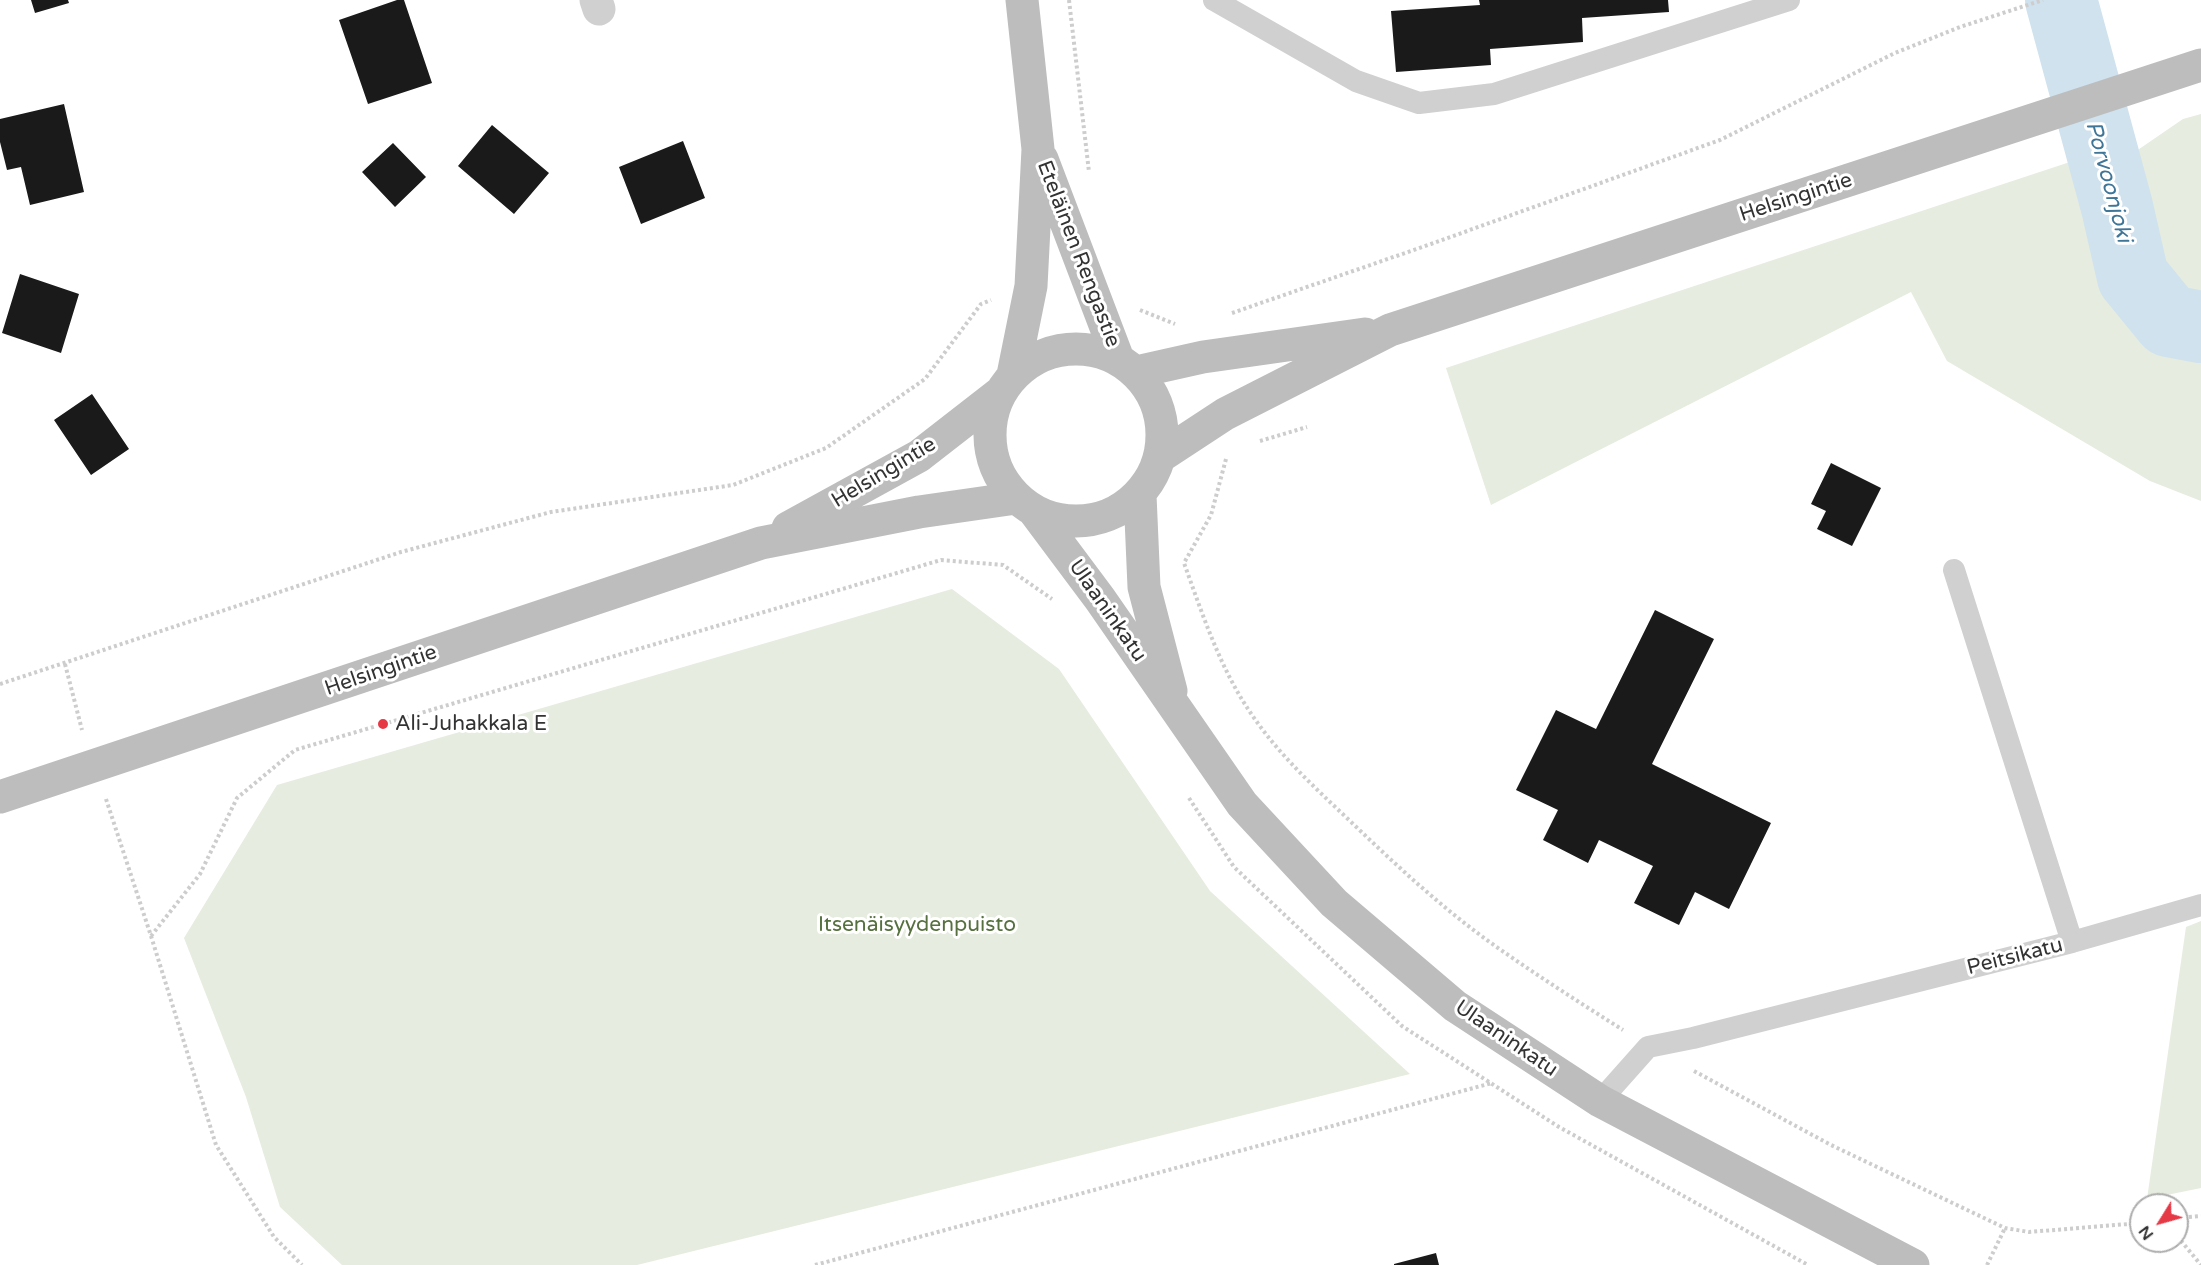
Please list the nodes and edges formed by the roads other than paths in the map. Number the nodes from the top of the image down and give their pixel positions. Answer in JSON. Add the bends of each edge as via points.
{"nodes":[{"id":1,"x":1022,"y":0,"type":"edge"},
{"id":2,"x":1214,"y":0,"type":"edge"},
{"id":3,"x":1789,"y":0,"type":"edge"},
{"id":4,"x":2201,"y":65,"type":"edge"},
{"id":5,"x":1038,"y":149,"type":"junction"},
{"id":6,"x":1390,"y":330,"type":"junction"},
{"id":7,"x":1127,"y":365,"type":"junction"},
{"id":8,"x":1007,"y":384,"type":"junction"},
{"id":9,"x":1161,"y":456,"type":"junction"},
{"id":10,"x":1140,"y":495,"type":"junction"},
{"id":11,"x":1026,"y":505,"type":"junction"},
{"id":12,"x":760,"y":543,"type":"junction"},
{"id":13,"x":1954,"y":570,"type":"dead end"},
{"id":14,"x":1177,"y":713,"type":"junction"},
{"id":15,"x":0,"y":797,"type":"edge"},
{"id":16,"x":2201,"y":905,"type":"edge"},
{"id":17,"x":2072,"y":942,"type":"junction"},
{"id":18,"x":1600,"y":1101,"type":"junction"},
{"id":19,"x":1913,"y":1265,"type":"edge"}],
"edges":[{"from":1,"to":5,"type":"main road","name":"Eteläinen Rengastie"},
{"from":2,"to":3,"type":"lane","via":[[1356,81],[1419,104],[1494,94]]},
{"from":4,"to":6,"type":"main road","name":"Helsingintie"},
{"from":5,"to":7,"type":"main road","name":"Eteläinen Rengastie"},
{"from":5,"to":8,"type":"main road","name":"Eteläinen Rengastie","via":[[1031,286]]},
{"from":6,"to":7,"type":"main road","name":"Helsingintie"},
{"from":6,"to":9,"type":"main road","name":"Helsingintie","via":[[1225,414]]},
{"from":7,"to":8,"type":"main road","via":[[1097,351],[1074,348],[1031,361]]},
{"from":7,"to":9,"type":"main road","via":[[1150,390],[1160,411]]},
{"from":8,"to":11,"type":"main road","via":[[992,415],[993,460],[1002,481]]},
{"from":8,"to":12,"type":"main road","name":"Helsingintie","via":[[920,456]]},
{"from":9,"to":10,"type":"main road"},
{"from":10,"to":11,"type":"main road","via":[[1101,519],[1079,522],[1056,520]]},
{"from":10,"to":14,"type":"main road","name":"Ulaaninkatu","via":[[1144,587]]},
{"from":11,"to":12,"type":"main road","name":"Helsingintie","via":[[919,512]]},
{"from":11,"to":14,"type":"main road","name":"Ulaaninkatu","via":[[1100,599]]},
{"from":12,"to":15,"type":"main road","name":"Helsingintie"},
{"from":13,"to":17,"type":"lane","name":"Peitsikatu"},
{"from":14,"to":18,"type":"main road","name":"Ulaaninkatu","via":[[1242,804],[1334,903],[1455,1006]]},
{"from":16,"to":17,"type":"lane"},
{"from":17,"to":18,"type":"lane","name":"Peitsikatu","via":[[1648,1047]]},
{"from":18,"to":19,"type":"main road","name":"Ulaaninkatu"}]}
